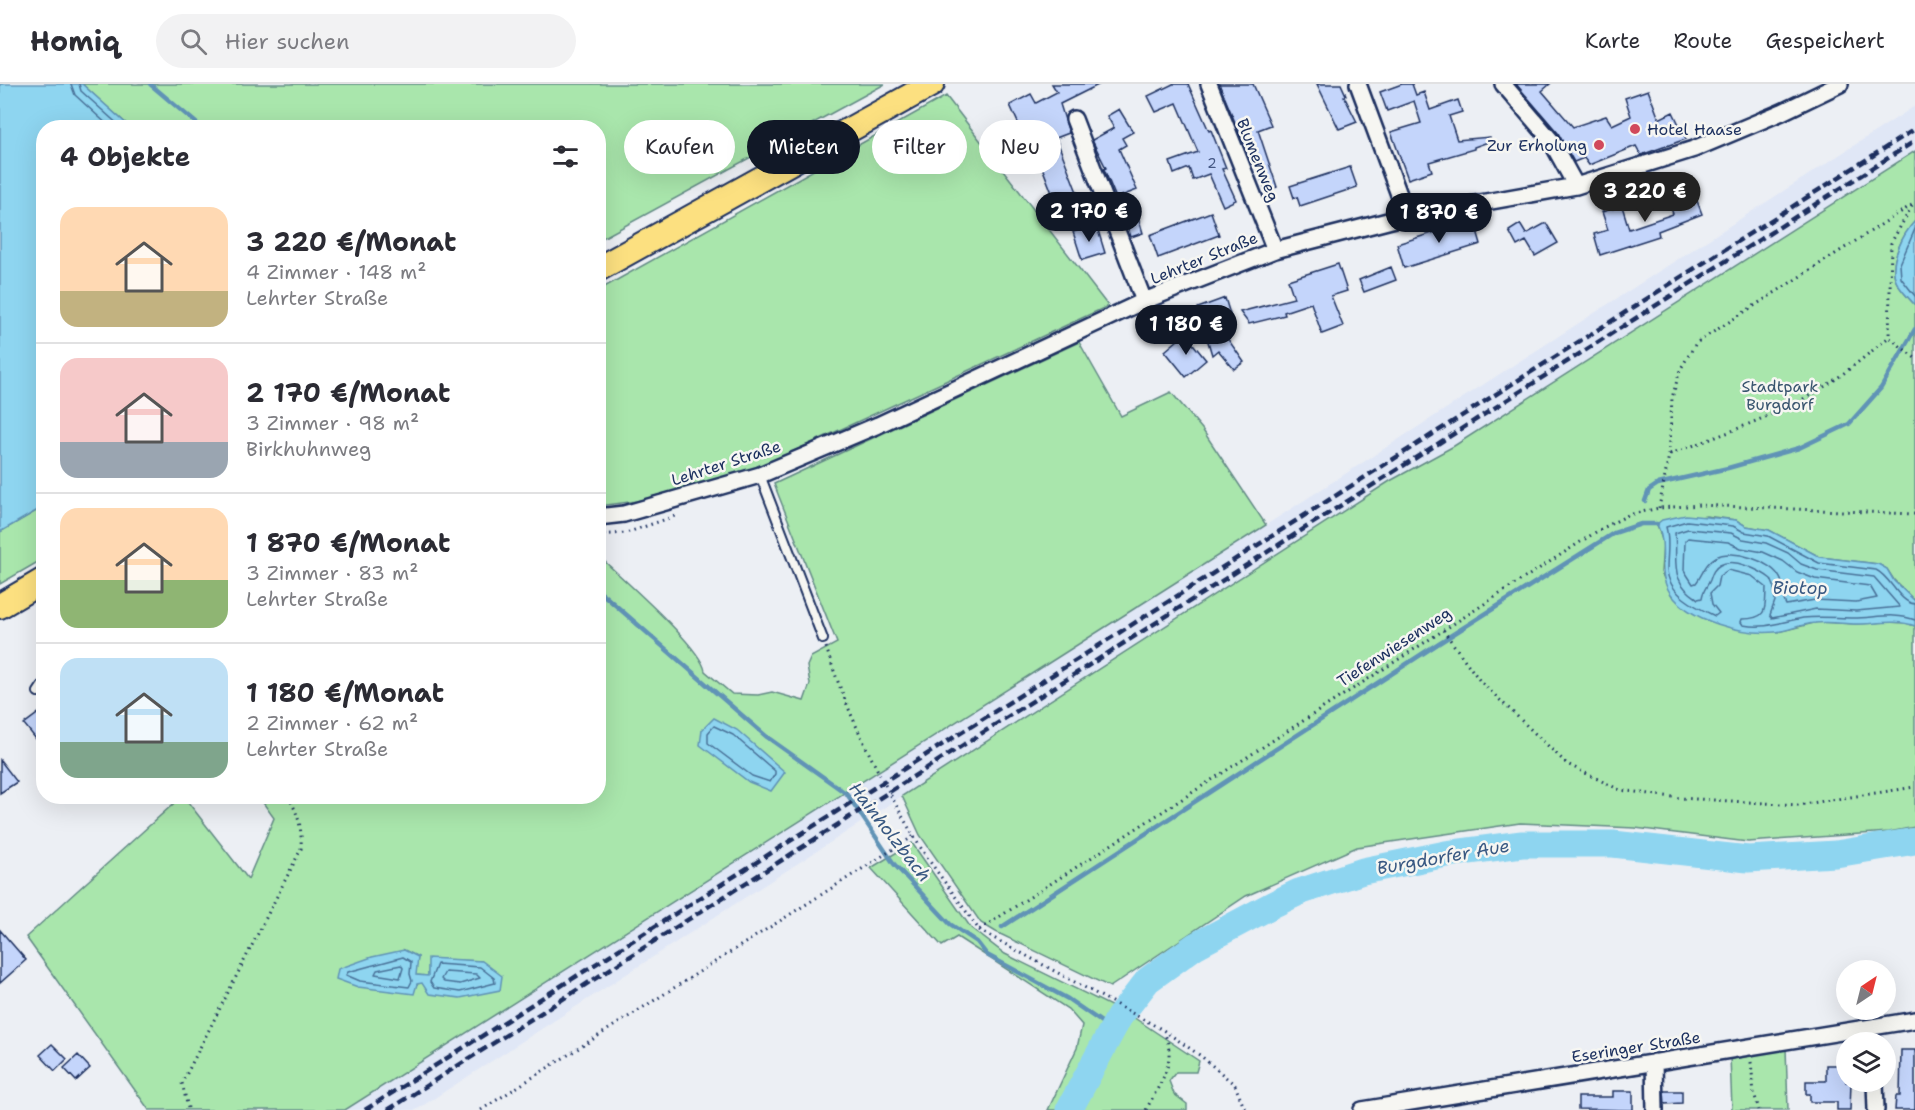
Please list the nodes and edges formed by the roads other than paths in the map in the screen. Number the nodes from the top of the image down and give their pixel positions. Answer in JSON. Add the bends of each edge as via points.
{"nodes":[{"id":1,"x":932,"y":84,"type":"edge"},
{"id":2,"x":1209,"y":84,"type":"edge"},
{"id":3,"x":1358,"y":84,"type":"edge"},
{"id":4,"x":1503,"y":84,"type":"edge"},
{"id":5,"x":1840,"y":84,"type":"edge"},
{"id":6,"x":1074,"y":118,"type":"dead end"},
{"id":7,"x":1576,"y":186,"type":"junction"},
{"id":8,"x":1407,"y":216,"type":"junction"},
{"id":9,"x":1275,"y":250,"type":"junction"},
{"id":10,"x":606,"y":265,"type":"edge"},
{"id":11,"x":1144,"y":302,"type":"junction"},
{"id":12,"x":760,"y":474,"type":"junction"},
{"id":13,"x":606,"y":516,"type":"edge"},
{"id":14,"x":36,"y":585,"type":"edge"},
{"id":15,"x":0,"y":606,"type":"edge"},
{"id":16,"x":823,"y":639,"type":"road end"},
{"id":17,"x":1915,"y":1020,"type":"edge"},
{"id":18,"x":1876,"y":1026,"type":"junction"},
{"id":19,"x":1876,"y":1032,"type":"edge"},
{"id":20,"x":1654,"y":1062,"type":"junction"},
{"id":21,"x":1875,"y":1092,"type":"edge"},
{"id":22,"x":1446,"y":1103,"type":"edge"},
{"id":23,"x":1362,"y":1110,"type":"edge"},
{"id":24,"x":1655,"y":1110,"type":"edge"},
{"id":25,"x":1876,"y":1110,"type":"edge"}],
"edges":[{"from":1,"to":10,"type":"main road"},
{"from":2,"to":9,"type":"street","name":"Blumenweg"},
{"from":3,"to":8,"type":"street"},
{"from":4,"to":7,"type":"street","via":[[1550,139]]},
{"from":5,"to":7,"type":"street","name":"Lehrter Straße","via":[[1694,149]]},
{"from":6,"to":11,"type":"street"},
{"from":7,"to":8,"type":"street","name":"Lehrter Straße"},
{"from":8,"to":9,"type":"street","name":"Lehrter Straße"},
{"from":9,"to":11,"type":"street","name":"Lehrter Straße"},
{"from":11,"to":12,"type":"street","name":"Lehrter Straße","via":[[878,425]]},
{"from":12,"to":13,"type":"street","name":"Lehrter Straße"},
{"from":12,"to":16,"type":"lane"},
{"from":14,"to":15,"type":"main road"},
{"from":17,"to":18,"type":"street","name":"Eseringer Straße"},
{"from":18,"to":19,"type":"street"},
{"from":18,"to":20,"type":"street","name":"Eseringer Straße"},
{"from":20,"to":22,"type":"street","name":"Eseringer Straße"},
{"from":20,"to":24,"type":"street"},
{"from":21,"to":25,"type":"street"},
{"from":22,"to":23,"type":"street","name":"Eseringer Straße"}]}
